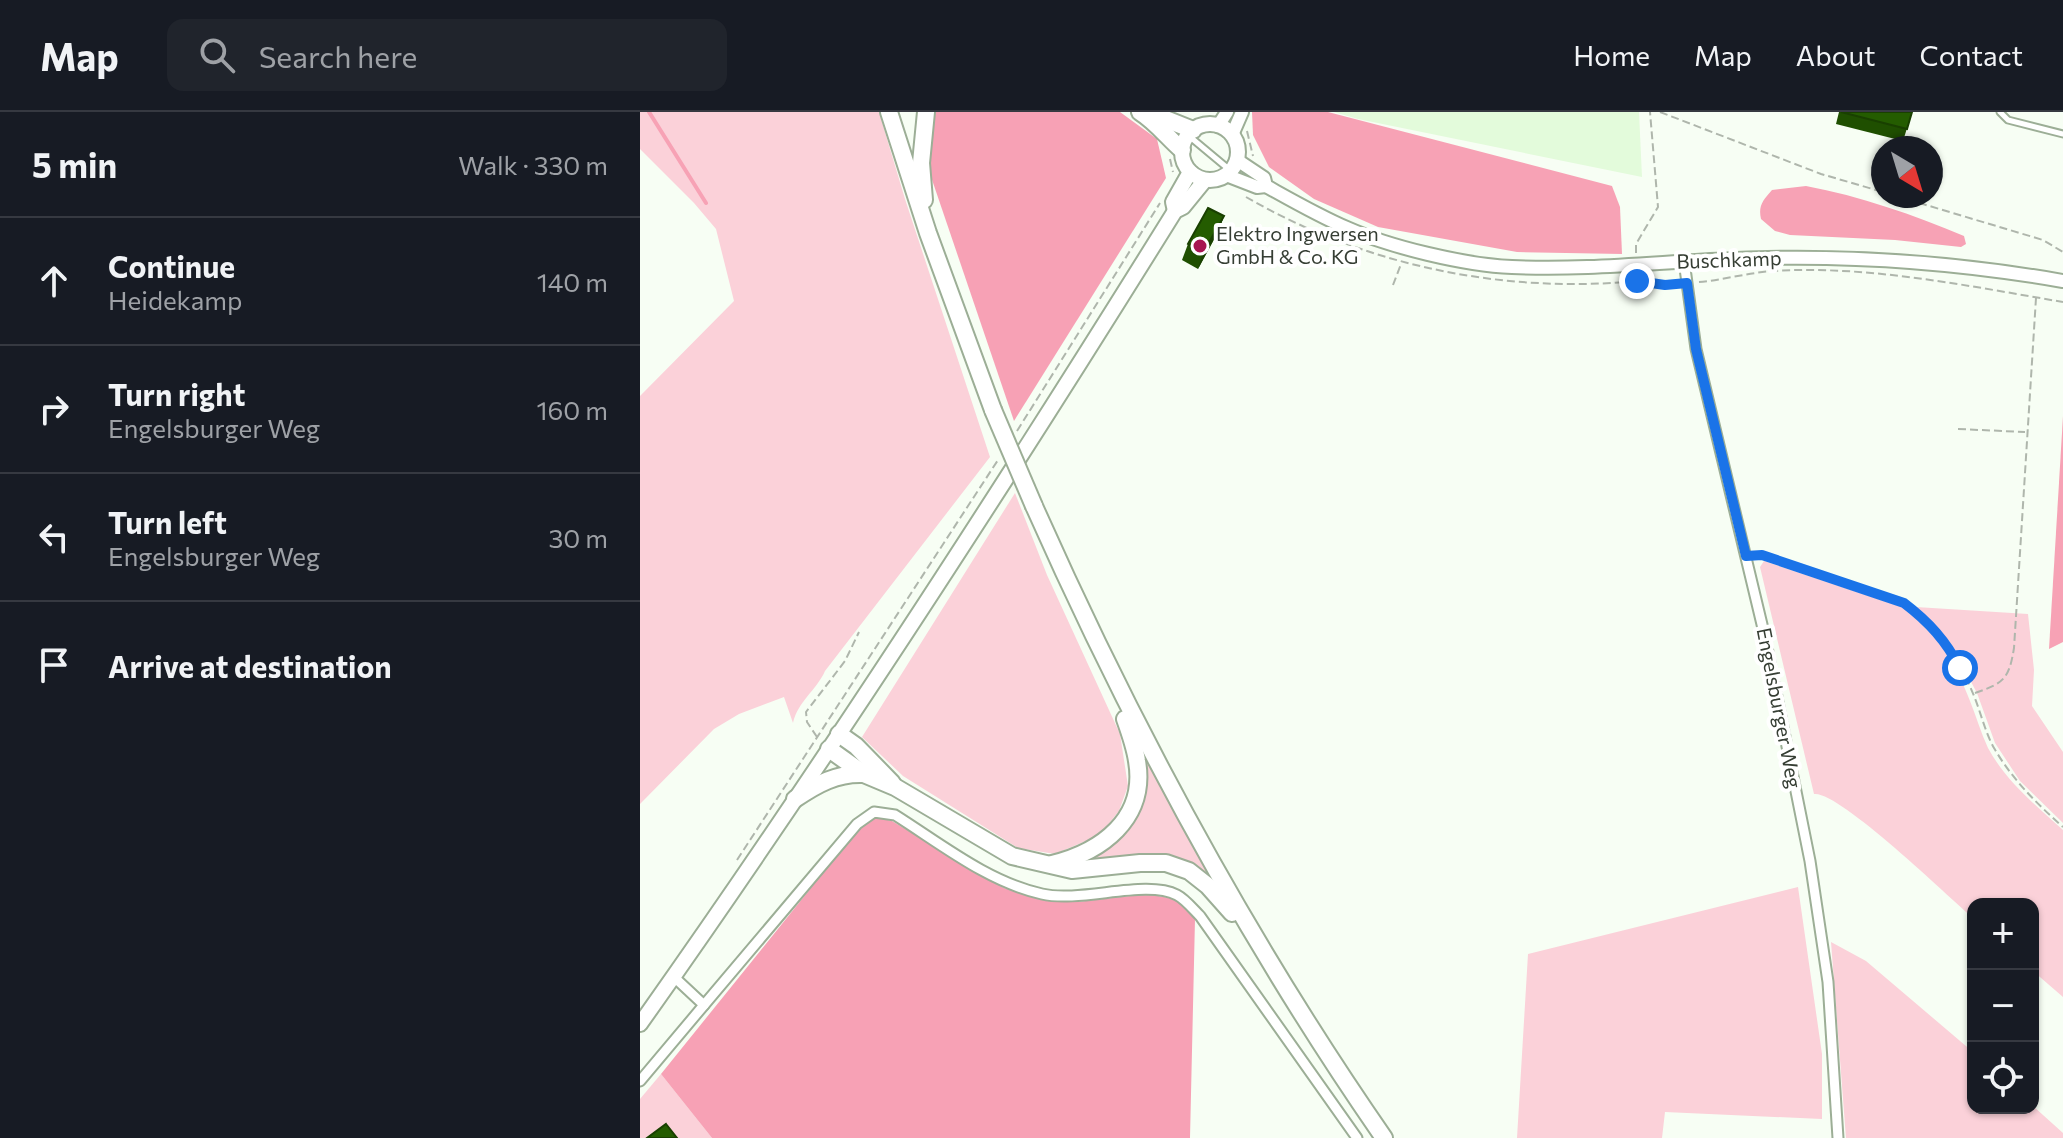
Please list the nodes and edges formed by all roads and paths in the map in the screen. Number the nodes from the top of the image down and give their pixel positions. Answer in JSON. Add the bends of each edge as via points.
{"nodes":[{"id":1,"x":889,"y":112,"type":"edge"},
{"id":2,"x":926,"y":112,"type":"edge"},
{"id":3,"x":1227,"y":112,"type":"edge"},
{"id":4,"x":1242,"y":112,"type":"edge"},
{"id":5,"x":1650,"y":112,"type":"edge"},
{"id":6,"x":1660,"y":112,"type":"edge"},
{"id":7,"x":2000,"y":112,"type":"edge"},
{"id":8,"x":1145,"y":115,"type":"edge"},
{"id":9,"x":1218,"y":126,"type":"junction"},
{"id":10,"x":2063,"y":134,"type":"edge"},
{"id":11,"x":1232,"y":135,"type":"junction"},
{"id":12,"x":1184,"y":139,"type":"junction"},
{"id":13,"x":1231,"y":168,"type":"junction"},
{"id":14,"x":1173,"y":172,"type":"dead end"},
{"id":15,"x":1190,"y":172,"type":"junction"},
{"id":16,"x":1205,"y":180,"type":"junction"},
{"id":17,"x":1266,"y":186,"type":"junction"},
{"id":18,"x":1871,"y":189,"type":"edge"},
{"id":19,"x":1164,"y":196,"type":"dead end"},
{"id":20,"x":1936,"y":208,"type":"edge"},
{"id":21,"x":1175,"y":211,"type":"junction"},
{"id":22,"x":928,"y":233,"type":"junction"},
{"id":23,"x":1406,"y":247,"type":"junction"},
{"id":24,"x":2063,"y":252,"type":"edge"},
{"id":25,"x":1684,"y":261,"type":"junction"},
{"id":26,"x":1636,"y":264,"type":"junction"},
{"id":27,"x":2063,"y":281,"type":"edge"},
{"id":28,"x":1687,"y":283,"type":"junction"},
{"id":29,"x":1393,"y":285,"type":"dead end"},
{"id":30,"x":2037,"y":297,"type":"junction"},
{"id":31,"x":2063,"y":302,"type":"edge"},
{"id":32,"x":1958,"y":429,"type":"dead end"},
{"id":33,"x":2028,"y":432,"type":"junction"},
{"id":34,"x":1015,"y":434,"type":"dead end"},
{"id":35,"x":998,"y":460,"type":"dead end"},
{"id":36,"x":1746,"y":556,"type":"junction"},
{"id":37,"x":859,"y":632,"type":"dead end"},
{"id":38,"x":1108,"y":668,"type":"junction"},
{"id":39,"x":1973,"y":694,"type":"junction"},
{"id":40,"x":829,"y":740,"type":"junction"},
{"id":41,"x":864,"y":774,"type":"junction"},
{"id":42,"x":895,"y":787,"type":"junction"},
{"id":43,"x":795,"y":799,"type":"junction"},
{"id":44,"x":2063,"y":827,"type":"edge"},
{"id":45,"x":1048,"y":865,"type":"junction"},
{"id":46,"x":733,"y":866,"type":"dead end"},
{"id":47,"x":1264,"y":951,"type":"junction"},
{"id":48,"x":674,"y":977,"type":"junction"},
{"id":49,"x":704,"y":1005,"type":"junction"},
{"id":50,"x":640,"y":1024,"type":"edge"},
{"id":51,"x":640,"y":1081,"type":"edge"},
{"id":52,"x":1357,"y":1138,"type":"edge"},
{"id":53,"x":1384,"y":1138,"type":"edge"},
{"id":54,"x":1838,"y":1138,"type":"edge"}],
"edges":[{"from":1,"to":22,"type":"highway"},
{"from":2,"to":22,"type":"highway","via":[[921,163]]},
{"from":3,"to":9,"type":"street"},
{"from":4,"to":11,"type":"street"},
{"from":5,"to":26,"type":"path","via":[[1658,207],[1636,244]]},
{"from":6,"to":18,"type":"path"},
{"from":7,"to":10,"type":"lane","via":[[2008,120]]},
{"from":8,"to":12,"type":"highway"},
{"from":8,"to":12,"type":"highway","via":[[1163,118]]},
{"from":9,"to":11,"type":"main road"},
{"from":9,"to":12,"type":"main road","via":[[1201,126]]},
{"from":11,"to":13,"type":"main road","via":[[1236,142]]},
{"from":12,"to":13,"type":"lane"},
{"from":12,"to":14,"type":"path","via":[[1168,150]]},
{"from":12,"to":15,"type":"main road"},
{"from":13,"to":16,"type":"main road"},
{"from":13,"to":17,"type":"street","name":"Buschkamp","via":[[1257,187]]},
{"from":13,"to":17,"type":"street","name":"Buschkamp","via":[[1264,178]]},
{"from":15,"to":16,"type":"main road"},
{"from":15,"to":21,"type":"main road","via":[[1173,202]]},
{"from":16,"to":21,"type":"main road"},
{"from":17,"to":23,"type":"street","name":"Buschkamp","via":[[1349,229]]},
{"from":19,"to":34,"type":"path"},
{"from":20,"to":24,"type":"path","via":[[2043,240]]},
{"from":21,"to":40,"type":"main road","via":[[1031,441]]},
{"from":22,"to":38,"type":"highway","bridge":true,"via":[[993,410]]},
{"from":23,"to":26,"type":"street","name":"Buschkamp","via":[[1508,267]]},
{"from":23,"to":29,"type":"path"},
{"from":25,"to":26,"type":"street","name":"Buschkamp"},
{"from":25,"to":27,"type":"street","name":"Buschkamp","via":[[1853,257]]},
{"from":25,"to":28,"type":"street","name":"Engelsburger Weg"},
{"from":26,"to":28,"type":"path","via":[[1637,281]]},
{"from":28,"to":30,"type":"path","via":[[1772,271],[1841,272]]},
{"from":28,"to":36,"type":"street","name":"Engelsburger Weg","via":[[1696,349]]},
{"from":30,"to":31,"type":"path"},
{"from":30,"to":33,"type":"path"},
{"from":32,"to":33,"type":"path"},
{"from":33,"to":39,"type":"path","via":[[2010,673],[1997,686]]},
{"from":35,"to":40,"type":"path"},
{"from":36,"to":39,"type":"path","via":[[1762,555],[1904,603],[1946,643]]},
{"from":36,"to":54,"type":"street","name":"Engelsburger Weg","via":[[1810,861],[1828,982]]},
{"from":37,"to":40,"type":"path","via":[[845,661],[806,712],[807,722]]},
{"from":38,"to":45,"type":"highway","via":[[1138,764],[1136,792],[1127,816],[1105,843],[1079,858]]},
{"from":38,"to":47,"type":"highway"},
{"from":39,"to":44,"type":"path","via":[[1992,745],[2026,791]]},
{"from":40,"to":41,"type":"highway"},
{"from":40,"to":42,"type":"highway","via":[[873,763]]},
{"from":40,"to":43,"type":"main road"},
{"from":40,"to":46,"type":"path"},
{"from":41,"to":42,"type":"highway"},
{"from":41,"to":43,"type":"highway","via":[[825,781]]},
{"from":42,"to":45,"type":"highway","via":[[1012,856]]},
{"from":43,"to":48,"type":"main road"},
{"from":45,"to":47,"type":"highway","via":[[1072,870],[1166,863],[1189,871],[1222,900]]},
{"from":47,"to":53,"type":"highway"},
{"from":48,"to":49,"type":"street"},
{"from":48,"to":50,"type":"main road"},
{"from":49,"to":51,"type":"street"},
{"from":49,"to":52,"type":"street","via":[[857,824],[874,812],[895,815],[1005,884],[1044,895],[1147,889],[1177,894],[1200,916]]}]}
